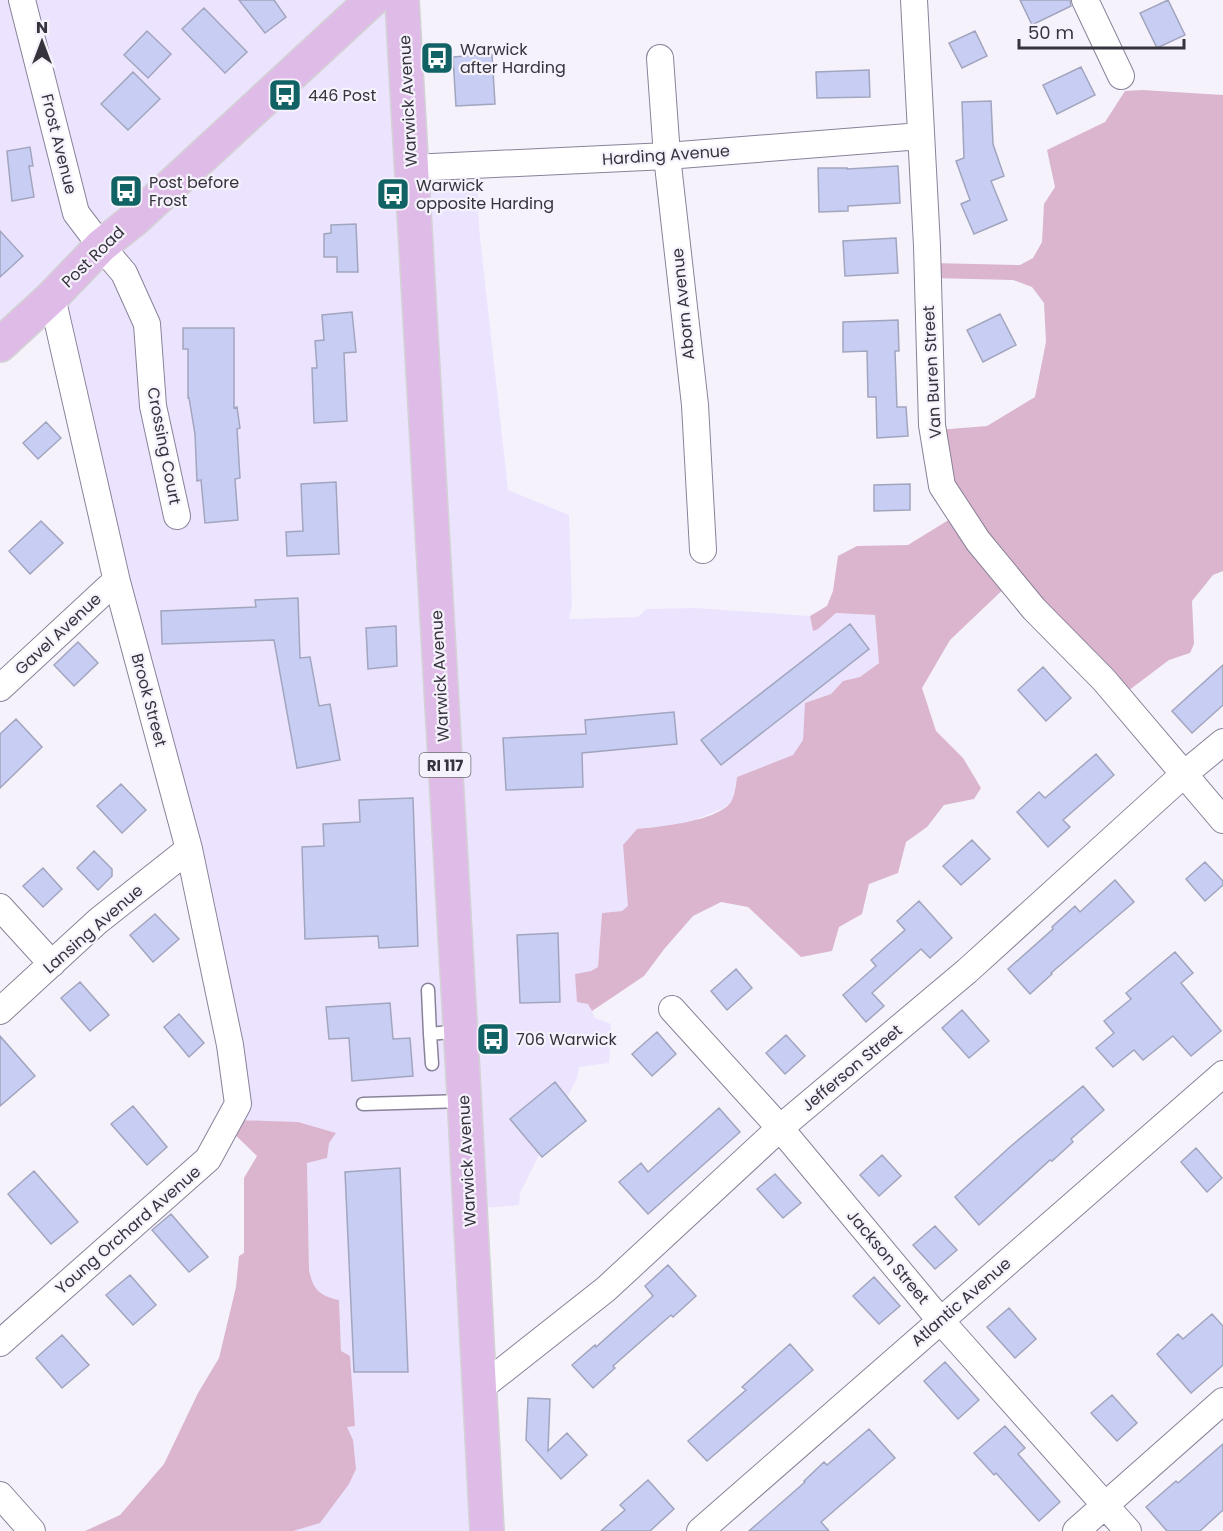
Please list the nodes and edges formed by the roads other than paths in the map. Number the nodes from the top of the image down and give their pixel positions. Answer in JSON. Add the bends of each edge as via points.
{"nodes":[{"id":1,"x":22,"y":0,"type":"edge"},
{"id":2,"x":372,"y":0,"type":"edge"},
{"id":3,"x":402,"y":0,"type":"edge"},
{"id":4,"x":914,"y":0,"type":"edge"},
{"id":5,"x":1085,"y":0,"type":"edge"},
{"id":6,"x":660,"y":58,"type":"dead end"},
{"id":7,"x":1121,"y":76,"type":"dead end"},
{"id":8,"x":921,"y":136,"type":"junction"},
{"id":9,"x":667,"y":156,"type":"junction"},
{"id":10,"x":411,"y":168,"type":"junction"},
{"id":11,"x":101,"y":246,"type":"junction"},
{"id":12,"x":52,"y":297,"type":"junction"},
{"id":13,"x":0,"y":345,"type":"edge"},
{"id":14,"x":177,"y":516,"type":"dead end"},
{"id":15,"x":703,"y":550,"type":"dead end"},
{"id":16,"x":117,"y":582,"type":"junction"},
{"id":17,"x":0,"y":688,"type":"edge"},
{"id":18,"x":1223,"y":742,"type":"edge"},
{"id":19,"x":1184,"y":775,"type":"junction"},
{"id":20,"x":1223,"y":820,"type":"edge"},
{"id":21,"x":189,"y":849,"type":"junction"},
{"id":22,"x":0,"y":907,"type":"edge"},
{"id":23,"x":52,"y":964,"type":"junction"},
{"id":24,"x":428,"y":990,"type":"dead end"},
{"id":25,"x":672,"y":1009,"type":"dead end"},
{"id":26,"x":0,"y":1011,"type":"edge"},
{"id":27,"x":446,"y":1032,"type":"junction"},
{"id":28,"x":432,"y":1064,"type":"dead end"},
{"id":29,"x":1223,"y":1074,"type":"edge"},
{"id":30,"x":464,"y":1101,"type":"junction"},
{"id":31,"x":238,"y":1104,"type":"joint"},
{"id":32,"x":363,"y":1104,"type":"dead end"},
{"id":33,"x":780,"y":1128,"type":"junction"},
{"id":34,"x":940,"y":1320,"type":"junction"},
{"id":35,"x":0,"y":1343,"type":"edge"},
{"id":36,"x":478,"y":1390,"type":"junction"},
{"id":37,"x":1223,"y":1401,"type":"edge"},
{"id":38,"x":0,"y":1495,"type":"edge"},
{"id":39,"x":1106,"y":1505,"type":"junction"},
{"id":40,"x":32,"y":1531,"type":"edge"},
{"id":41,"x":487,"y":1531,"type":"edge"},
{"id":42,"x":700,"y":1531,"type":"edge"},
{"id":43,"x":1076,"y":1531,"type":"edge"},
{"id":44,"x":1128,"y":1531,"type":"edge"}],
"edges":[{"from":1,"to":11,"type":"street","name":"Frost Avenue","via":[[76,213]]},
{"from":2,"to":11,"type":"main road","name":"Post Road"},
{"from":3,"to":10,"type":"main road","name":"Warwick Avenue","number":"RI 117"},
{"from":4,"to":8,"type":"street","name":"Van Buren Street"},
{"from":5,"to":7,"type":"street"},
{"from":6,"to":9,"type":"street","name":"Aborn Avenue"},
{"from":8,"to":9,"type":"street","name":"Harding Avenue"},
{"from":8,"to":19,"type":"street","name":"Van Buren Street","via":[[932,425],[942,486],[978,541],[1034,609],[1104,680]]},
{"from":9,"to":10,"type":"street","name":"Harding Avenue"},
{"from":9,"to":15,"type":"street","name":"Aborn Avenue","via":[[695,405]]},
{"from":10,"to":27,"type":"main road","name":"Warwick Avenue","number":"RI 117"},
{"from":11,"to":12,"type":"main road","name":"Post Road"},
{"from":11,"to":14,"type":"street","name":"Crossing Court","via":[[124,273],[147,324],[153,406]]},
{"from":12,"to":13,"type":"main road","name":"Post Road"},
{"from":12,"to":16,"type":"street","name":"Brook Street"},
{"from":16,"to":17,"type":"street","name":"Gavel Avenue"},
{"from":16,"to":21,"type":"street","name":"Brook Street"},
{"from":18,"to":19,"type":"street","name":"Jefferson Street"},
{"from":19,"to":20,"type":"street","name":"Van Buren Street"},
{"from":19,"to":33,"type":"street","name":"Jefferson Street","via":[[967,971]]},
{"from":21,"to":23,"type":"street","name":"Lansing Avenue","via":[[98,921]]},
{"from":21,"to":31,"type":"street","name":"Brook Street","via":[[230,1045]]},
{"from":22,"to":23,"type":"street"},
{"from":23,"to":26,"type":"street","name":"Lansing Avenue"},
{"from":24,"to":27,"type":"lane"},
{"from":25,"to":33,"type":"street","name":"Jackson Street"},
{"from":27,"to":28,"type":"lane"},
{"from":27,"to":30,"type":"main road","name":"Warwick Avenue","number":"RI 117"},
{"from":29,"to":34,"type":"street","name":"Atlantic Avenue"},
{"from":30,"to":32,"type":"lane"},
{"from":30,"to":36,"type":"main road","name":"Warwick Avenue","number":"RI 117"},
{"from":31,"to":35,"type":"street","name":"Young Orchard Avenue","via":[[208,1159]]},
{"from":33,"to":34,"type":"street","name":"Jackson Street"},
{"from":33,"to":36,"type":"street","name":"Jefferson Street","via":[[606,1289]]},
{"from":34,"to":39,"type":"street","name":"Jackson Street"},
{"from":34,"to":42,"type":"street","name":"Atlantic Avenue"},
{"from":36,"to":41,"type":"main road","name":"Warwick Avenue","number":"RI 117"},
{"from":37,"to":39,"type":"street"},
{"from":38,"to":40,"type":"street"},
{"from":39,"to":43,"type":"street"},
{"from":39,"to":44,"type":"street","name":"Jackson Street"}]}
